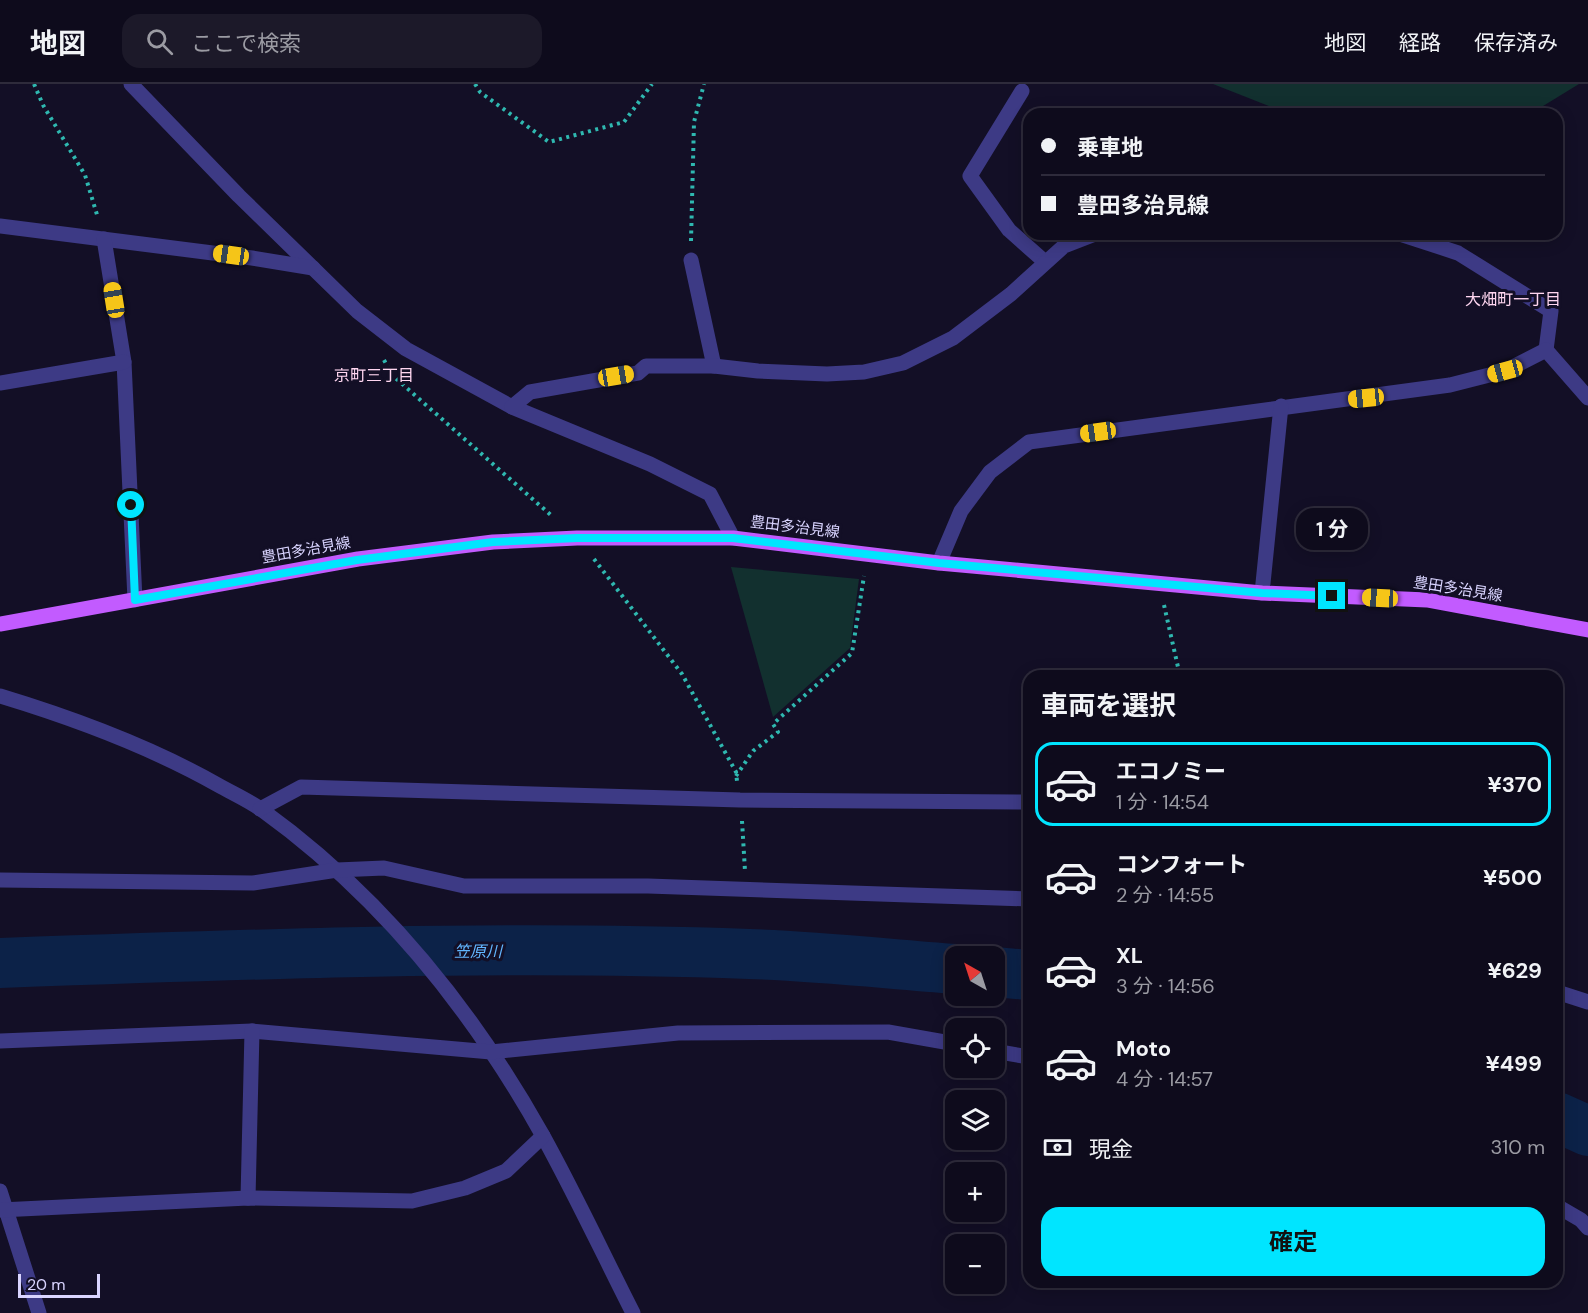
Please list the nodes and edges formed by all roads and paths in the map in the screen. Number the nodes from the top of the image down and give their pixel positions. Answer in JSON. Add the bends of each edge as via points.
{"nodes":[{"id":1,"x":34,"y":84,"type":"edge"},
{"id":2,"x":131,"y":84,"type":"edge"},
{"id":3,"x":475,"y":84,"type":"edge"},
{"id":4,"x":652,"y":84,"type":"edge"},
{"id":5,"x":704,"y":84,"type":"edge"},
{"id":6,"x":1022,"y":91,"type":"dead end"},
{"id":7,"x":0,"y":226,"type":"edge"},
{"id":8,"x":104,"y":238,"type":"junction"},
{"id":9,"x":1080,"y":240,"type":"edge"},
{"id":10,"x":1418,"y":240,"type":"edge"},
{"id":11,"x":691,"y":260,"type":"joint"},
{"id":12,"x":1045,"y":262,"type":"junction"},
{"id":13,"x":313,"y":268,"type":"junction"},
{"id":14,"x":1546,"y":350,"type":"junction"},
{"id":15,"x":382,"y":357,"type":"dead end"},
{"id":16,"x":124,"y":362,"type":"junction"},
{"id":17,"x":714,"y":366,"type":"junction"},
{"id":18,"x":0,"y":382,"type":"edge"},
{"id":19,"x":1588,"y":398,"type":"edge"},
{"id":20,"x":1281,"y":406,"type":"junction"},
{"id":21,"x":512,"y":407,"type":"junction"},
{"id":22,"x":577,"y":538,"type":"junction"},
{"id":23,"x":733,"y":538,"type":"junction"},
{"id":24,"x":868,"y":554,"type":"junction"},
{"id":25,"x":939,"y":563,"type":"junction"},
{"id":26,"x":1159,"y":584,"type":"junction"},
{"id":27,"x":1262,"y":593,"type":"junction"},
{"id":28,"x":135,"y":600,"type":"junction"},
{"id":29,"x":0,"y":624,"type":"edge"},
{"id":30,"x":1588,"y":630,"type":"edge"},
{"id":31,"x":1179,"y":670,"type":"edge"},
{"id":32,"x":0,"y":696,"type":"edge"},
{"id":33,"x":736,"y":776,"type":"junction"},
{"id":34,"x":740,"y":800,"type":"junction"},
{"id":35,"x":1023,"y":802,"type":"edge"},
{"id":36,"x":260,"y":809,"type":"junction"},
{"id":37,"x":337,"y":870,"type":"junction"},
{"id":38,"x":0,"y":880,"type":"edge"},
{"id":39,"x":746,"y":889,"type":"junction"},
{"id":40,"x":1023,"y":899,"type":"edge"},
{"id":41,"x":1563,"y":994,"type":"edge"},
{"id":42,"x":1588,"y":1002,"type":"edge"},
{"id":43,"x":252,"y":1031,"type":"junction"},
{"id":44,"x":0,"y":1041,"type":"edge"},
{"id":45,"x":945,"y":1042,"type":"edge"},
{"id":46,"x":491,"y":1052,"type":"junction"},
{"id":47,"x":1005,"y":1053,"type":"edge"},
{"id":48,"x":1023,"y":1056,"type":"edge"},
{"id":49,"x":543,"y":1136,"type":"junction"},
{"id":50,"x":0,"y":1191,"type":"edge"},
{"id":51,"x":248,"y":1198,"type":"junction"},
{"id":52,"x":3,"y":1210,"type":"edge"},
{"id":53,"x":1563,"y":1210,"type":"edge"},
{"id":54,"x":1588,"y":1228,"type":"edge"},
{"id":55,"x":39,"y":1313,"type":"edge"},
{"id":56,"x":633,"y":1313,"type":"edge"}],
"edges":[{"from":1,"to":8,"type":"path","via":[[85,176]]},
{"from":2,"to":13,"type":"street"},
{"from":3,"to":4,"type":"path","via":[[480,92],[549,142],[624,122]]},
{"from":5,"to":11,"type":"path","via":[[694,123]]},
{"from":6,"to":12,"type":"street","via":[[970,176],[1009,230]]},
{"from":7,"to":8,"type":"street"},
{"from":8,"to":13,"type":"street"},
{"from":8,"to":16,"type":"street"},
{"from":9,"to":12,"type":"street","via":[[1064,246]]},
{"from":10,"to":14,"type":"street","via":[[1458,253],[1551,311]]},
{"from":11,"to":17,"type":"street"},
{"from":12,"to":17,"type":"street","via":[[1011,294],[953,338],[903,363],[864,372],[827,374]]},
{"from":13,"to":21,"type":"street","via":[[357,311],[406,348]]},
{"from":14,"to":19,"type":"street"},
{"from":14,"to":20,"type":"street","via":[[1505,371],[1450,385]]},
{"from":15,"to":22,"type":"path","via":[[392,375]]},
{"from":16,"to":18,"type":"street"},
{"from":16,"to":28,"type":"street"},
{"from":17,"to":21,"type":"street","via":[[646,366],[638,373],[530,392]]},
{"from":20,"to":25,"type":"street","via":[[1029,442],[990,472],[961,511]]},
{"from":20,"to":27,"type":"street"},
{"from":21,"to":23,"type":"street","via":[[650,464],[710,494]]},
{"from":22,"to":23,"type":"main road","name":"豊田多治見線"},
{"from":22,"to":28,"type":"main road","name":"豊田多治見線","via":[[493,542],[357,560]]},
{"from":22,"to":33,"type":"path","via":[[682,674]]},
{"from":23,"to":24,"type":"main road","name":"豊田多治見線"},
{"from":24,"to":25,"type":"main road","name":"豊田多治見線"},
{"from":24,"to":33,"type":"path","via":[[852,653],[773,724],[778,732],[753,751]]},
{"from":25,"to":26,"type":"main road","name":"豊田多治見線"},
{"from":26,"to":27,"type":"main road","name":"豊田多治見線"},
{"from":26,"to":31,"type":"path"},
{"from":27,"to":30,"type":"main road","name":"豊田多治見線","via":[[1427,600]]},
{"from":28,"to":29,"type":"main road","name":"豊田多治見線"},
{"from":32,"to":36,"type":"street","via":[[124,738]]},
{"from":33,"to":34,"type":"path"},
{"from":34,"to":35,"type":"street"},
{"from":34,"to":36,"type":"street","via":[[301,787]]},
{"from":34,"to":39,"type":"path"},
{"from":36,"to":37,"type":"street"},
{"from":37,"to":38,"type":"street","via":[[253,883]]},
{"from":37,"to":39,"type":"street","via":[[384,868],[464,886]]},
{"from":37,"to":46,"type":"street","via":[[424,960]]},
{"from":39,"to":40,"type":"street"},
{"from":41,"to":42,"type":"street"},
{"from":43,"to":44,"type":"street"},
{"from":43,"to":46,"type":"street"},
{"from":43,"to":51,"type":"street"},
{"from":45,"to":46,"type":"street","via":[[888,1032],[678,1033]]},
{"from":46,"to":49,"type":"street"},
{"from":47,"to":48,"type":"street"},
{"from":49,"to":51,"type":"street","via":[[506,1171],[465,1188],[412,1201]]},
{"from":49,"to":56,"type":"street"},
{"from":50,"to":52,"type":"street"},
{"from":51,"to":52,"type":"street"},
{"from":52,"to":55,"type":"street"},
{"from":53,"to":54,"type":"street"}]}
